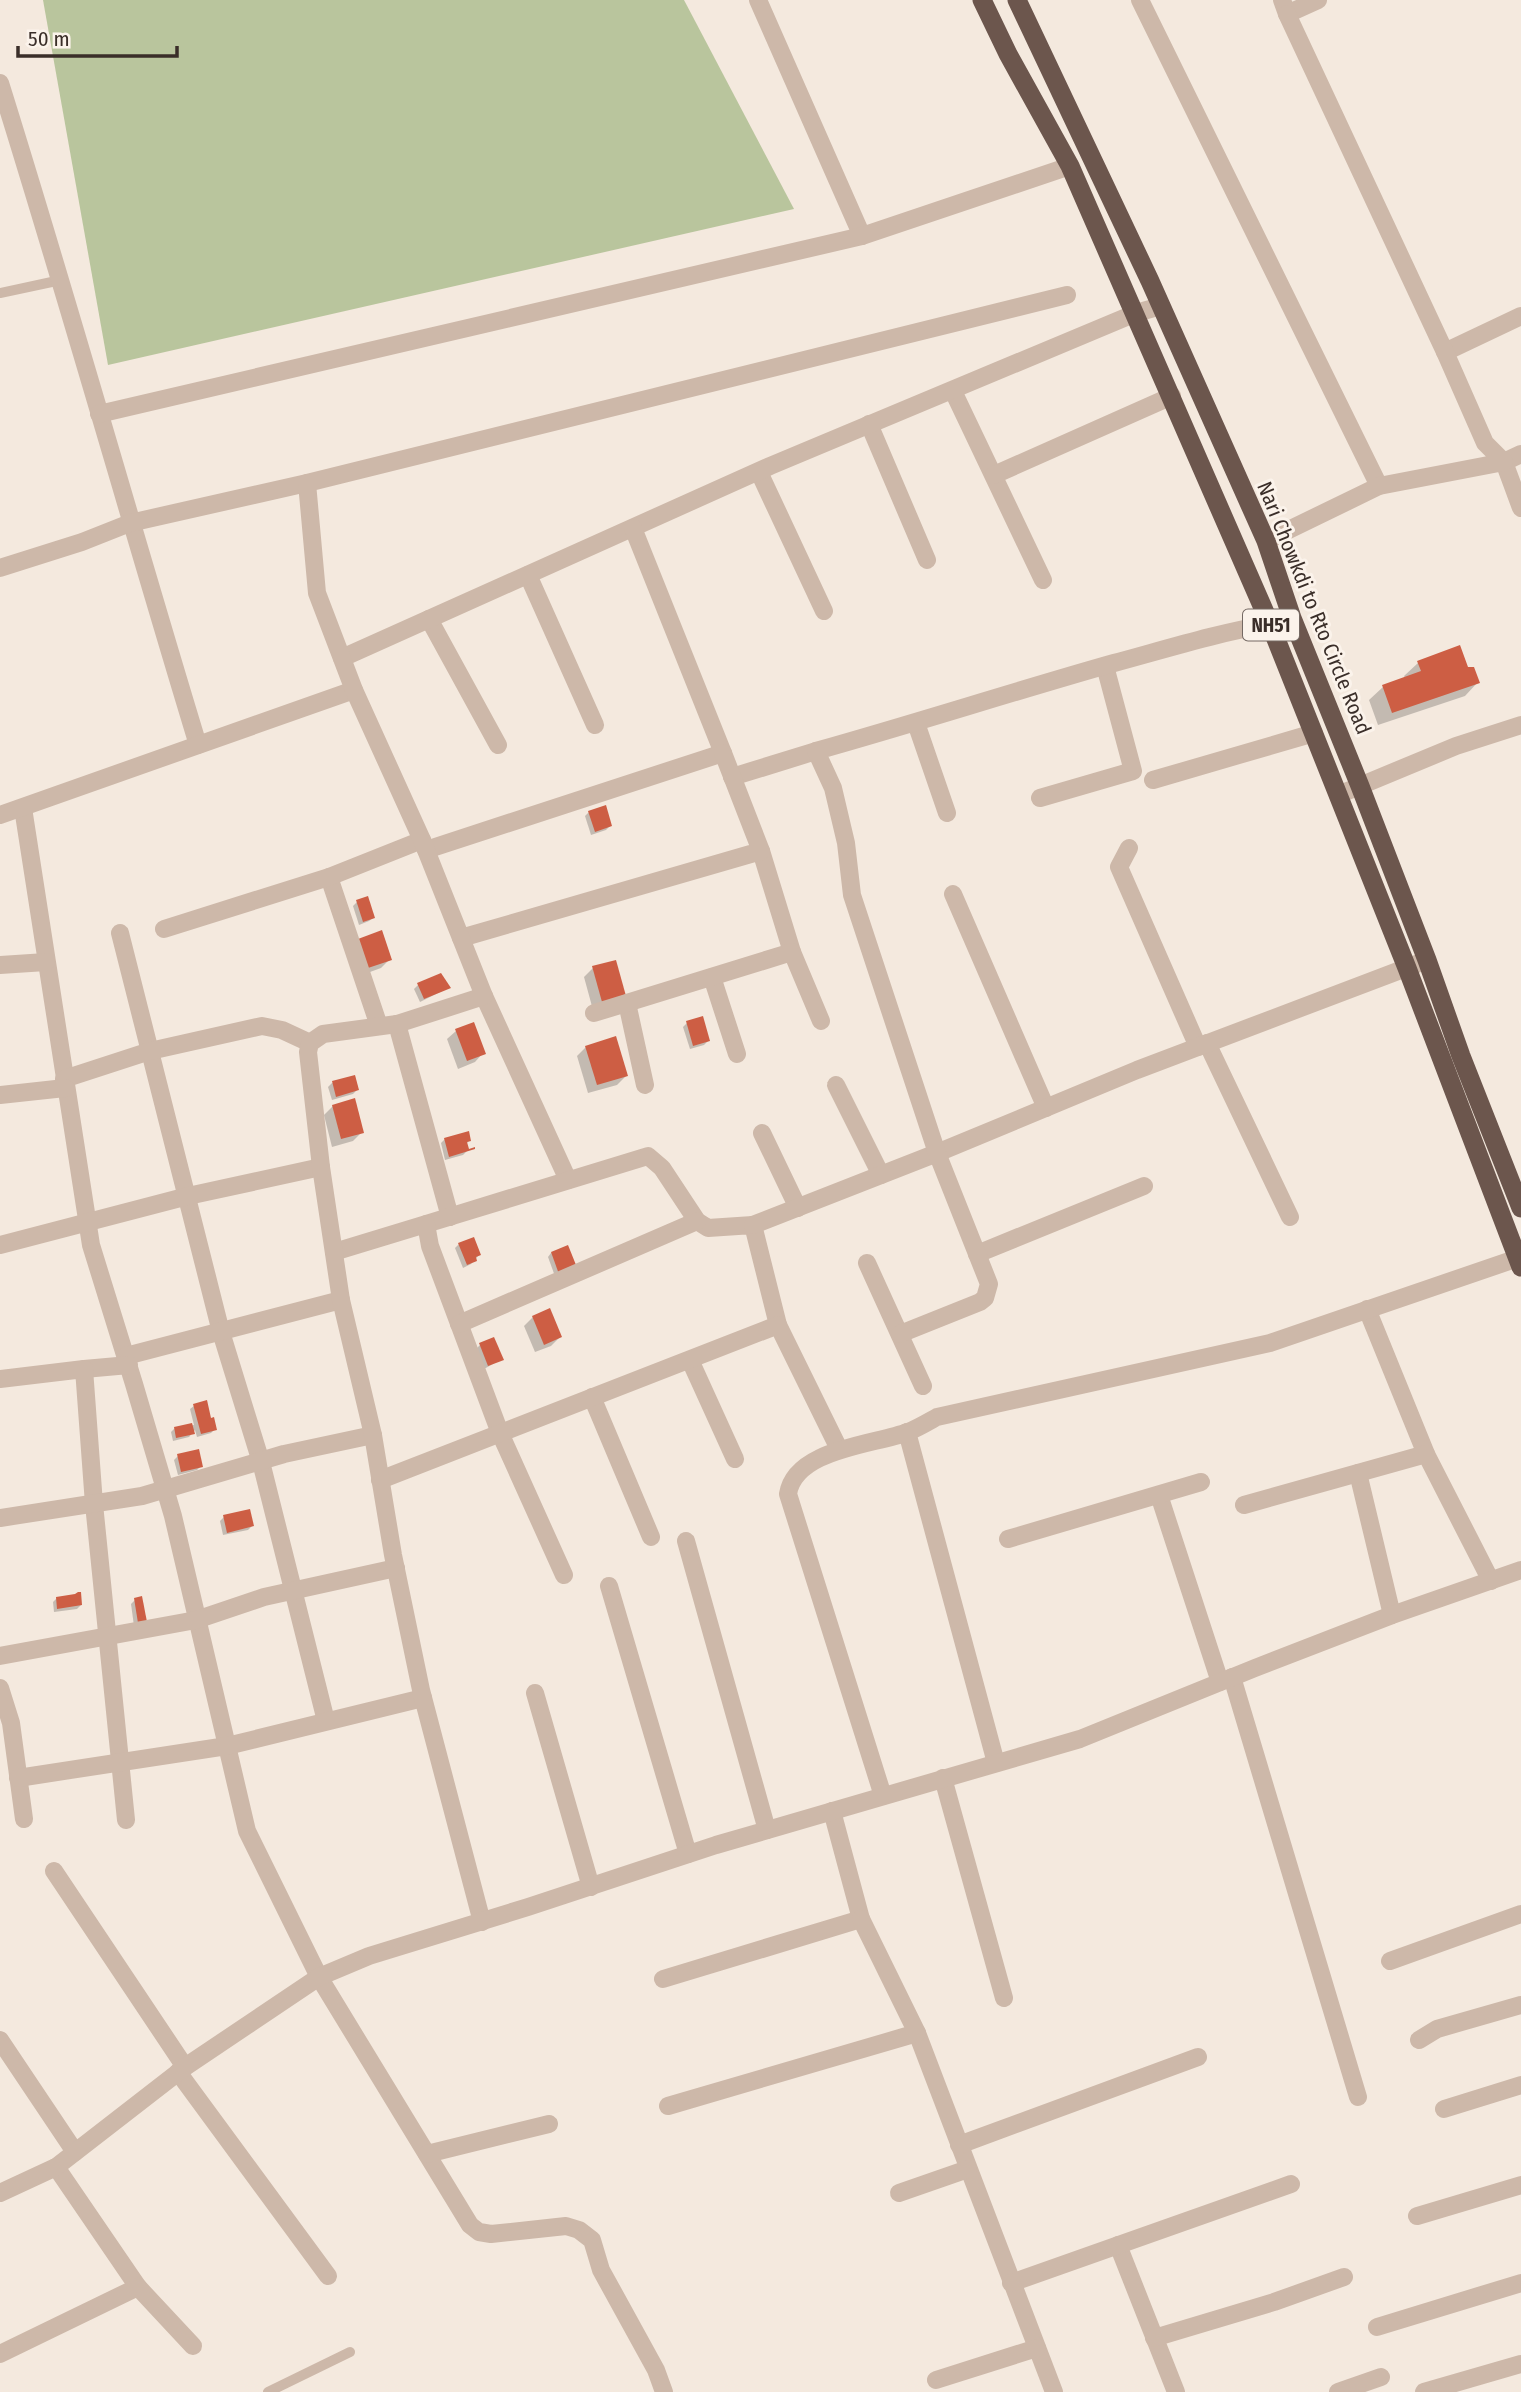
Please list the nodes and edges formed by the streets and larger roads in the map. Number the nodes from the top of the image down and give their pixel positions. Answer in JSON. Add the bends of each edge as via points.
{"nodes":[{"id":1,"x":758,"y":0,"type":"edge"},
{"id":2,"x":982,"y":0,"type":"edge"},
{"id":3,"x":1017,"y":0,"type":"edge"},
{"id":4,"x":1140,"y":0,"type":"edge"},
{"id":5,"x":1318,"y":0,"type":"edge"},
{"id":6,"x":1284,"y":7,"type":"edge"},
{"id":7,"x":0,"y":83,"type":"edge"},
{"id":8,"x":1070,"y":166,"type":"junction"},
{"id":9,"x":862,"y":236,"type":"junction"},
{"id":10,"x":1068,"y":295,"type":"dead end"},
{"id":11,"x":1161,"y":306,"type":"junction"},
{"id":12,"x":1136,"y":313,"type":"junction"},
{"id":13,"x":1521,"y":316,"type":"edge"},
{"id":14,"x":1445,"y":352,"type":"junction"},
{"id":15,"x":953,"y":391,"type":"junction"},
{"id":16,"x":1172,"y":396,"type":"junction"},
{"id":17,"x":99,"y":414,"type":"junction"},
{"id":18,"x":869,"y":424,"type":"junction"},
{"id":19,"x":1521,"y":454,"type":"edge"},
{"id":20,"x":1504,"y":462,"type":"junction"},
{"id":21,"x":759,"y":471,"type":"junction"},
{"id":22,"x":994,"y":475,"type":"junction"},
{"id":23,"x":307,"y":483,"type":"junction"},
{"id":24,"x":1379,"y":486,"type":"junction"},
{"id":25,"x":1521,"y":508,"type":"edge"},
{"id":26,"x":130,"y":523,"type":"junction"},
{"id":27,"x":633,"y":528,"type":"junction"},
{"id":28,"x":1266,"y":541,"type":"junction"},
{"id":29,"x":927,"y":559,"type":"dead end"},
{"id":30,"x":0,"y":568,"type":"edge"},
{"id":31,"x":528,"y":576,"type":"junction"},
{"id":32,"x":1043,"y":580,"type":"dead end"},
{"id":33,"x":824,"y":611,"type":"dead end"},
{"id":34,"x":429,"y":619,"type":"junction"},
{"id":35,"x":1270,"y":624,"type":"junction"},
{"id":36,"x":342,"y":658,"type":"junction"},
{"id":37,"x":1105,"y":666,"type":"junction"},
{"id":38,"x":354,"y":690,"type":"junction"},
{"id":39,"x":916,"y":723,"type":"junction"},
{"id":40,"x":1521,"y":724,"type":"edge"},
{"id":41,"x":595,"y":725,"type":"dead end"},
{"id":42,"x":1314,"y":733,"type":"junction"},
{"id":43,"x":198,"y":745,"type":"junction"},
{"id":44,"x":498,"y":745,"type":"dead end"},
{"id":45,"x":817,"y":751,"type":"junction"},
{"id":46,"x":723,"y":753,"type":"junction"},
{"id":47,"x":732,"y":777,"type":"junction"},
{"id":48,"x":1153,"y":780,"type":"dead end"},
{"id":49,"x":1360,"y":786,"type":"junction"},
{"id":50,"x":1338,"y":795,"type":"junction"},
{"id":51,"x":1040,"y":798,"type":"dead end"},
{"id":52,"x":23,"y":808,"type":"junction"},
{"id":53,"x":947,"y":813,"type":"dead end"},
{"id":54,"x":0,"y":815,"type":"edge"},
{"id":55,"x":424,"y":845,"type":"junction"},
{"id":56,"x":1129,"y":848,"type":"dead end"},
{"id":57,"x":761,"y":851,"type":"junction"},
{"id":58,"x":328,"y":877,"type":"junction"},
{"id":59,"x":953,"y":894,"type":"dead end"},
{"id":60,"x":164,"y":929,"type":"dead end"},
{"id":61,"x":120,"y":933,"type":"dead end"},
{"id":62,"x":461,"y":937,"type":"junction"},
{"id":63,"x":792,"y":952,"type":"junction"},
{"id":64,"x":1427,"y":960,"type":"junction"},
{"id":65,"x":46,"y":962,"type":"junction"},
{"id":66,"x":0,"y":965,"type":"edge"},
{"id":67,"x":1406,"y":968,"type":"junction"},
{"id":68,"x":712,"y":977,"type":"junction"},
{"id":69,"x":484,"y":996,"type":"junction"},
{"id":70,"x":627,"y":1003,"type":"junction"},
{"id":71,"x":594,"y":1013,"type":"dead end"},
{"id":72,"x":821,"y":1021,"type":"dead end"},
{"id":73,"x":388,"y":1025,"type":"junction"},
{"id":74,"x":310,"y":1043,"type":"junction"},
{"id":75,"x":1203,"y":1045,"type":"junction"},
{"id":76,"x":150,"y":1051,"type":"junction"},
{"id":77,"x":737,"y":1054,"type":"dead end"},
{"id":78,"x":65,"y":1084,"type":"junction"},
{"id":79,"x":645,"y":1085,"type":"dead end"},
{"id":80,"x":836,"y":1085,"type":"dead end"},
{"id":81,"x":0,"y":1095,"type":"edge"},
{"id":82,"x":1046,"y":1108,"type":"junction"},
{"id":83,"x":762,"y":1133,"type":"dead end"},
{"id":84,"x":937,"y":1153,"type":"junction"},
{"id":85,"x":321,"y":1167,"type":"junction"},
{"id":86,"x":881,"y":1175,"type":"junction"},
{"id":87,"x":568,"y":1180,"type":"junction"},
{"id":88,"x":1144,"y":1186,"type":"dead end"},
{"id":89,"x":188,"y":1196,"type":"junction"},
{"id":90,"x":1521,"y":1207,"type":"edge"},
{"id":91,"x":799,"y":1208,"type":"junction"},
{"id":92,"x":450,"y":1217,"type":"junction"},
{"id":93,"x":1290,"y":1217,"type":"dead end"},
{"id":94,"x":697,"y":1222,"type":"junction"},
{"id":95,"x":87,"y":1223,"type":"junction"},
{"id":96,"x":426,"y":1224,"type":"junction"},
{"id":97,"x":753,"y":1226,"type":"junction"},
{"id":98,"x":0,"y":1245,"type":"edge"},
{"id":99,"x":334,"y":1252,"type":"junction"},
{"id":100,"x":977,"y":1254,"type":"junction"},
{"id":101,"x":1519,"y":1262,"type":"edge"},
{"id":102,"x":867,"y":1263,"type":"dead end"},
{"id":103,"x":341,"y":1300,"type":"junction"},
{"id":104,"x":1367,"y":1309,"type":"junction"},
{"id":105,"x":459,"y":1324,"type":"junction"},
{"id":106,"x":778,"y":1325,"type":"junction"},
{"id":107,"x":221,"y":1332,"type":"junction"},
{"id":108,"x":900,"y":1334,"type":"junction"},
{"id":109,"x":690,"y":1360,"type":"junction"},
{"id":110,"x":127,"y":1361,"type":"junction"},
{"id":111,"x":84,"y":1369,"type":"junction"},
{"id":112,"x":0,"y":1379,"type":"edge"},
{"id":113,"x":923,"y":1386,"type":"dead end"},
{"id":114,"x":592,"y":1397,"type":"junction"},
{"id":115,"x":907,"y":1432,"type":"junction"},
{"id":116,"x":500,"y":1433,"type":"junction"},
{"id":117,"x":373,"y":1435,"type":"junction"},
{"id":118,"x":839,"y":1450,"type":"junction"},
{"id":119,"x":1426,"y":1454,"type":"junction"},
{"id":120,"x":735,"y":1458,"type":"dead end"},
{"id":121,"x":261,"y":1462,"type":"junction"},
{"id":122,"x":1358,"y":1473,"type":"junction"},
{"id":123,"x":380,"y":1480,"type":"junction"},
{"id":124,"x":1201,"y":1482,"type":"dead end"},
{"id":125,"x":165,"y":1490,"type":"junction"},
{"id":126,"x":1159,"y":1494,"type":"junction"},
{"id":127,"x":94,"y":1504,"type":"junction"},
{"id":128,"x":1244,"y":1505,"type":"dead end"},
{"id":129,"x":0,"y":1518,"type":"edge"},
{"id":130,"x":652,"y":1537,"type":"dead end"},
{"id":131,"x":1007,"y":1539,"type":"dead end"},
{"id":132,"x":685,"y":1541,"type":"dead end"},
{"id":133,"x":396,"y":1568,"type":"junction"},
{"id":134,"x":1521,"y":1570,"type":"edge"},
{"id":135,"x":564,"y":1575,"type":"dead end"},
{"id":136,"x":1491,"y":1581,"type":"junction"},
{"id":137,"x":609,"y":1586,"type":"dead end"},
{"id":138,"x":292,"y":1591,"type":"junction"},
{"id":139,"x":1391,"y":1615,"type":"junction"},
{"id":140,"x":196,"y":1620,"type":"junction"},
{"id":141,"x":109,"y":1637,"type":"junction"},
{"id":142,"x":0,"y":1656,"type":"edge"},
{"id":143,"x":1226,"y":1679,"type":"junction"},
{"id":144,"x":0,"y":1688,"type":"edge"},
{"id":145,"x":534,"y":1693,"type":"dead end"},
{"id":146,"x":423,"y":1698,"type":"junction"},
{"id":147,"x":326,"y":1721,"type":"junction"},
{"id":148,"x":227,"y":1746,"type":"junction"},
{"id":149,"x":121,"y":1763,"type":"junction"},
{"id":150,"x":996,"y":1763,"type":"junction"},
{"id":151,"x":18,"y":1778,"type":"junction"},
{"id":152,"x":943,"y":1779,"type":"junction"},
{"id":153,"x":883,"y":1796,"type":"junction"},
{"id":154,"x":832,"y":1811,"type":"junction"},
{"id":155,"x":24,"y":1819,"type":"dead end"},
{"id":156,"x":126,"y":1820,"type":"dead end"},
{"id":157,"x":766,"y":1830,"type":"junction"},
{"id":158,"x":688,"y":1854,"type":"junction"},
{"id":159,"x":54,"y":1871,"type":"dead end"},
{"id":160,"x":591,"y":1886,"type":"junction"},
{"id":161,"x":1521,"y":1914,"type":"edge"},
{"id":162,"x":861,"y":1919,"type":"junction"},
{"id":163,"x":482,"y":1922,"type":"junction"},
{"id":164,"x":1390,"y":1961,"type":"dead end"},
{"id":165,"x":319,"y":1977,"type":"junction"},
{"id":166,"x":663,"y":1979,"type":"dead end"},
{"id":167,"x":1004,"y":1998,"type":"dead end"},
{"id":168,"x":1521,"y":2005,"type":"edge"},
{"id":169,"x":917,"y":2033,"type":"junction"},
{"id":170,"x":0,"y":2040,"type":"edge"},
{"id":171,"x":1419,"y":2040,"type":"dead end"},
{"id":172,"x":1198,"y":2057,"type":"dead end"},
{"id":173,"x":182,"y":2070,"type":"junction"},
{"id":174,"x":1521,"y":2085,"type":"edge"},
{"id":175,"x":1358,"y":2096,"type":"dead end"},
{"id":176,"x":668,"y":2106,"type":"dead end"},
{"id":177,"x":1444,"y":2109,"type":"dead end"},
{"id":178,"x":549,"y":2124,"type":"dead end"},
{"id":179,"x":959,"y":2145,"type":"junction"},
{"id":180,"x":75,"y":2152,"type":"junction"},
{"id":181,"x":426,"y":2154,"type":"junction"},
{"id":182,"x":56,"y":2167,"type":"junction"},
{"id":183,"x":968,"y":2169,"type":"junction"},
{"id":184,"x":1291,"y":2184,"type":"dead end"},
{"id":185,"x":1521,"y":2185,"type":"edge"},
{"id":186,"x":0,"y":2193,"type":"edge"},
{"id":187,"x":900,"y":2193,"type":"dead end"},
{"id":188,"x":1417,"y":2216,"type":"dead end"},
{"id":189,"x":1118,"y":2245,"type":"junction"},
{"id":190,"x":328,"y":2276,"type":"dead end"},
{"id":191,"x":1344,"y":2277,"type":"dead end"},
{"id":192,"x":1011,"y":2283,"type":"junction"},
{"id":193,"x":1521,"y":2283,"type":"edge"},
{"id":194,"x":138,"y":2287,"type":"junction"},
{"id":195,"x":1377,"y":2327,"type":"dead end"},
{"id":196,"x":1154,"y":2338,"type":"junction"},
{"id":197,"x":193,"y":2346,"type":"dead end"},
{"id":198,"x":1037,"y":2348,"type":"junction"},
{"id":199,"x":0,"y":2354,"type":"edge"},
{"id":200,"x":1521,"y":2364,"type":"edge"},
{"id":201,"x":1381,"y":2377,"type":"dead end"},
{"id":202,"x":936,"y":2380,"type":"dead end"},
{"id":203,"x":664,"y":2392,"type":"edge"},
{"id":204,"x":1054,"y":2392,"type":"edge"},
{"id":205,"x":1177,"y":2392,"type":"edge"},
{"id":206,"x":1338,"y":2392,"type":"edge"},
{"id":207,"x":1424,"y":2392,"type":"edge"}],
"edges":[{"from":1,"to":9,"type":"street"},
{"from":2,"to":8,"type":"highway","number":"NH51"},
{"from":3,"to":11,"type":"highway","name":"Nari Chowkdi to Rto Circle Road","number":"NH51"},
{"from":4,"to":24,"type":"street"},
{"from":5,"to":6,"type":"street"},
{"from":6,"to":14,"type":"street"},
{"from":7,"to":17,"type":"street"},
{"from":8,"to":9,"type":"street"},
{"from":8,"to":12,"type":"highway","number":"NH51"},
{"from":9,"to":17,"type":"street"},
{"from":10,"to":23,"type":"street"},
{"from":11,"to":12,"type":"street"},
{"from":11,"to":28,"type":"highway","name":"Nari Chowkdi to Rto Circle Road","number":"NH51"},
{"from":12,"to":15,"type":"street"},
{"from":12,"to":16,"type":"highway","number":"NH51"},
{"from":13,"to":14,"type":"street"},
{"from":14,"to":20,"type":"street","via":[[1485,443]]},
{"from":15,"to":18,"type":"street"},
{"from":15,"to":22,"type":"street"},
{"from":16,"to":22,"type":"street"},
{"from":16,"to":35,"type":"highway","number":"NH51"},
{"from":17,"to":26,"type":"street"},
{"from":18,"to":21,"type":"street"},
{"from":18,"to":29,"type":"street"},
{"from":19,"to":20,"type":"street"},
{"from":20,"to":24,"type":"street"},
{"from":20,"to":25,"type":"street"},
{"from":21,"to":27,"type":"street"},
{"from":21,"to":33,"type":"street"},
{"from":22,"to":32,"type":"street"},
{"from":23,"to":26,"type":"street"},
{"from":23,"to":36,"type":"street","via":[[317,593]]},
{"from":24,"to":28,"type":"street"},
{"from":26,"to":30,"type":"street"},
{"from":26,"to":43,"type":"street"},
{"from":27,"to":31,"type":"street"},
{"from":27,"to":46,"type":"street"},
{"from":28,"to":49,"type":"highway","name":"Nari Chowkdi to Rto Circle Road","number":"NH51"},
{"from":31,"to":34,"type":"street"},
{"from":31,"to":41,"type":"street"},
{"from":34,"to":36,"type":"street"},
{"from":34,"to":44,"type":"street"},
{"from":35,"to":37,"type":"street","via":[[1228,631]]},
{"from":35,"to":42,"type":"highway","number":"NH51"},
{"from":36,"to":38,"type":"street"},
{"from":37,"to":39,"type":"street"},
{"from":37,"to":51,"type":"street","via":[[1133,771]]},
{"from":38,"to":43,"type":"street"},
{"from":38,"to":55,"type":"street"},
{"from":39,"to":45,"type":"street"},
{"from":39,"to":53,"type":"street"},
{"from":40,"to":49,"type":"street"},
{"from":42,"to":48,"type":"street"},
{"from":42,"to":50,"type":"highway","number":"NH51"},
{"from":43,"to":52,"type":"street"},
{"from":45,"to":47,"type":"street"},
{"from":45,"to":84,"type":"street","via":[[846,843],[852,895]]},
{"from":46,"to":47,"type":"street"},
{"from":46,"to":55,"type":"street"},
{"from":47,"to":57,"type":"street"},
{"from":49,"to":50,"type":"street"},
{"from":49,"to":64,"type":"highway","name":"Nari Chowkdi to Rto Circle Road","number":"NH51"},
{"from":50,"to":67,"type":"highway","number":"NH51"},
{"from":52,"to":54,"type":"street"},
{"from":52,"to":65,"type":"street"},
{"from":55,"to":58,"type":"street"},
{"from":55,"to":62,"type":"street"},
{"from":56,"to":75,"type":"street","via":[[1119,867]]},
{"from":57,"to":62,"type":"street"},
{"from":57,"to":63,"type":"street"},
{"from":58,"to":60,"type":"street"},
{"from":58,"to":73,"type":"street"},
{"from":59,"to":82,"type":"street"},
{"from":61,"to":76,"type":"street"},
{"from":62,"to":69,"type":"street"},
{"from":63,"to":68,"type":"street"},
{"from":63,"to":72,"type":"street"},
{"from":64,"to":67,"type":"street"},
{"from":64,"to":90,"type":"highway","name":"Nari Chowkdi to Rto Circle Road","number":"NH51"},
{"from":65,"to":66,"type":"street"},
{"from":65,"to":78,"type":"street"},
{"from":67,"to":75,"type":"street"},
{"from":67,"to":101,"type":"highway","number":"NH51"},
{"from":68,"to":70,"type":"street"},
{"from":68,"to":77,"type":"street"},
{"from":69,"to":73,"type":"street"},
{"from":69,"to":87,"type":"street"},
{"from":70,"to":71,"type":"street"},
{"from":70,"to":79,"type":"street"},
{"from":73,"to":74,"type":"street","via":[[323,1034]]},
{"from":73,"to":92,"type":"street"},
{"from":74,"to":76,"type":"street","via":[[262,1026]]},
{"from":74,"to":85,"type":"street"},
{"from":75,"to":82,"type":"street"},
{"from":75,"to":93,"type":"street"},
{"from":76,"to":78,"type":"street"},
{"from":76,"to":89,"type":"street"},
{"from":78,"to":81,"type":"street"},
{"from":78,"to":95,"type":"street"},
{"from":80,"to":86,"type":"street"},
{"from":82,"to":84,"type":"street"},
{"from":83,"to":91,"type":"street"},
{"from":84,"to":86,"type":"street"},
{"from":84,"to":100,"type":"street"},
{"from":85,"to":89,"type":"street"},
{"from":85,"to":99,"type":"street"},
{"from":86,"to":91,"type":"street"},
{"from":87,"to":92,"type":"street"},
{"from":87,"to":94,"type":"street","via":[[648,1156],[662,1168]]},
{"from":88,"to":100,"type":"street"},
{"from":89,"to":95,"type":"street"},
{"from":89,"to":107,"type":"street"},
{"from":91,"to":97,"type":"street"},
{"from":92,"to":96,"type":"street"},
{"from":94,"to":97,"type":"street","via":[[708,1228]]},
{"from":94,"to":105,"type":"street"},
{"from":95,"to":98,"type":"street"},
{"from":95,"to":110,"type":"street"},
{"from":96,"to":99,"type":"street"},
{"from":96,"to":105,"type":"street"},
{"from":97,"to":106,"type":"street"},
{"from":99,"to":103,"type":"street"},
{"from":100,"to":108,"type":"street","via":[[989,1284],[985,1298]]},
{"from":101,"to":104,"type":"street"},
{"from":102,"to":108,"type":"street"},
{"from":103,"to":107,"type":"street"},
{"from":103,"to":117,"type":"street"},
{"from":104,"to":115,"type":"street","via":[[1270,1343],[937,1417]]},
{"from":104,"to":119,"type":"street"},
{"from":105,"to":116,"type":"street"},
{"from":106,"to":109,"type":"street"},
{"from":106,"to":118,"type":"street"},
{"from":107,"to":110,"type":"street"},
{"from":107,"to":121,"type":"street"},
{"from":108,"to":113,"type":"street"},
{"from":109,"to":114,"type":"street"},
{"from":109,"to":120,"type":"street"},
{"from":110,"to":111,"type":"street"},
{"from":110,"to":125,"type":"street"},
{"from":111,"to":112,"type":"street"},
{"from":111,"to":127,"type":"street"},
{"from":114,"to":116,"type":"street"},
{"from":114,"to":130,"type":"street"},
{"from":115,"to":118,"type":"street"},
{"from":115,"to":150,"type":"street"},
{"from":116,"to":123,"type":"street"},
{"from":116,"to":135,"type":"street"},
{"from":117,"to":121,"type":"street"},
{"from":117,"to":123,"type":"street"},
{"from":118,"to":153,"type":"street","via":[[797,1472],[788,1494]]},
{"from":119,"to":122,"type":"street"},
{"from":119,"to":136,"type":"street"},
{"from":121,"to":125,"type":"street"},
{"from":121,"to":138,"type":"street"},
{"from":122,"to":128,"type":"street"},
{"from":122,"to":139,"type":"street"},
{"from":123,"to":133,"type":"street"},
{"from":124,"to":126,"type":"street"},
{"from":125,"to":127,"type":"street"},
{"from":125,"to":140,"type":"street"},
{"from":126,"to":131,"type":"street"},
{"from":126,"to":143,"type":"street"},
{"from":127,"to":129,"type":"street"},
{"from":127,"to":141,"type":"street"},
{"from":132,"to":157,"type":"street"},
{"from":133,"to":138,"type":"street"},
{"from":133,"to":146,"type":"street"},
{"from":134,"to":136,"type":"street"},
{"from":136,"to":139,"type":"street"},
{"from":137,"to":158,"type":"street"},
{"from":138,"to":140,"type":"street"},
{"from":138,"to":147,"type":"street"},
{"from":139,"to":143,"type":"street"},
{"from":140,"to":141,"type":"street"},
{"from":140,"to":148,"type":"street"},
{"from":141,"to":142,"type":"street"},
{"from":141,"to":149,"type":"street"},
{"from":143,"to":150,"type":"street","via":[[1080,1739]]},
{"from":143,"to":175,"type":"street"},
{"from":144,"to":151,"type":"street","via":[[11,1723]]},
{"from":145,"to":160,"type":"street"},
{"from":146,"to":147,"type":"street"},
{"from":146,"to":163,"type":"street"},
{"from":147,"to":148,"type":"street"},
{"from":148,"to":149,"type":"street"},
{"from":148,"to":165,"type":"street","via":[[247,1831]]},
{"from":149,"to":151,"type":"street"},
{"from":149,"to":156,"type":"street"},
{"from":150,"to":152,"type":"street"},
{"from":151,"to":155,"type":"street"},
{"from":152,"to":153,"type":"street"},
{"from":152,"to":167,"type":"street"},
{"from":153,"to":154,"type":"street"},
{"from":154,"to":157,"type":"street"},
{"from":154,"to":162,"type":"street"},
{"from":157,"to":158,"type":"street"},
{"from":158,"to":160,"type":"street"},
{"from":159,"to":173,"type":"street"},
{"from":160,"to":163,"type":"street"},
{"from":161,"to":164,"type":"street"},
{"from":162,"to":166,"type":"street"},
{"from":162,"to":169,"type":"street"},
{"from":163,"to":165,"type":"street","via":[[369,1956]]},
{"from":165,"to":173,"type":"street"},
{"from":165,"to":181,"type":"street"},
{"from":168,"to":171,"type":"street","via":[[1437,2029]]},
{"from":169,"to":176,"type":"street"},
{"from":169,"to":179,"type":"street"},
{"from":170,"to":180,"type":"street"},
{"from":172,"to":179,"type":"street"},
{"from":173,"to":180,"type":"street"},
{"from":173,"to":190,"type":"street"},
{"from":174,"to":177,"type":"street"},
{"from":178,"to":181,"type":"street"},
{"from":179,"to":183,"type":"street"},
{"from":180,"to":182,"type":"street"},
{"from":181,"to":203,"type":"street","via":[[470,2225],[479,2232],[566,2226],[592,2240],[601,2270]]},
{"from":182,"to":186,"type":"street"},
{"from":182,"to":194,"type":"street"},
{"from":183,"to":187,"type":"street"},
{"from":183,"to":192,"type":"street"},
{"from":184,"to":189,"type":"street"},
{"from":185,"to":188,"type":"street"},
{"from":189,"to":192,"type":"street"},
{"from":189,"to":196,"type":"street"},
{"from":191,"to":196,"type":"street"},
{"from":192,"to":198,"type":"street"},
{"from":193,"to":195,"type":"street"},
{"from":194,"to":197,"type":"street"},
{"from":194,"to":199,"type":"street"},
{"from":196,"to":205,"type":"street"},
{"from":198,"to":202,"type":"street"},
{"from":198,"to":204,"type":"street"},
{"from":200,"to":207,"type":"street"},
{"from":201,"to":206,"type":"street"}]}
